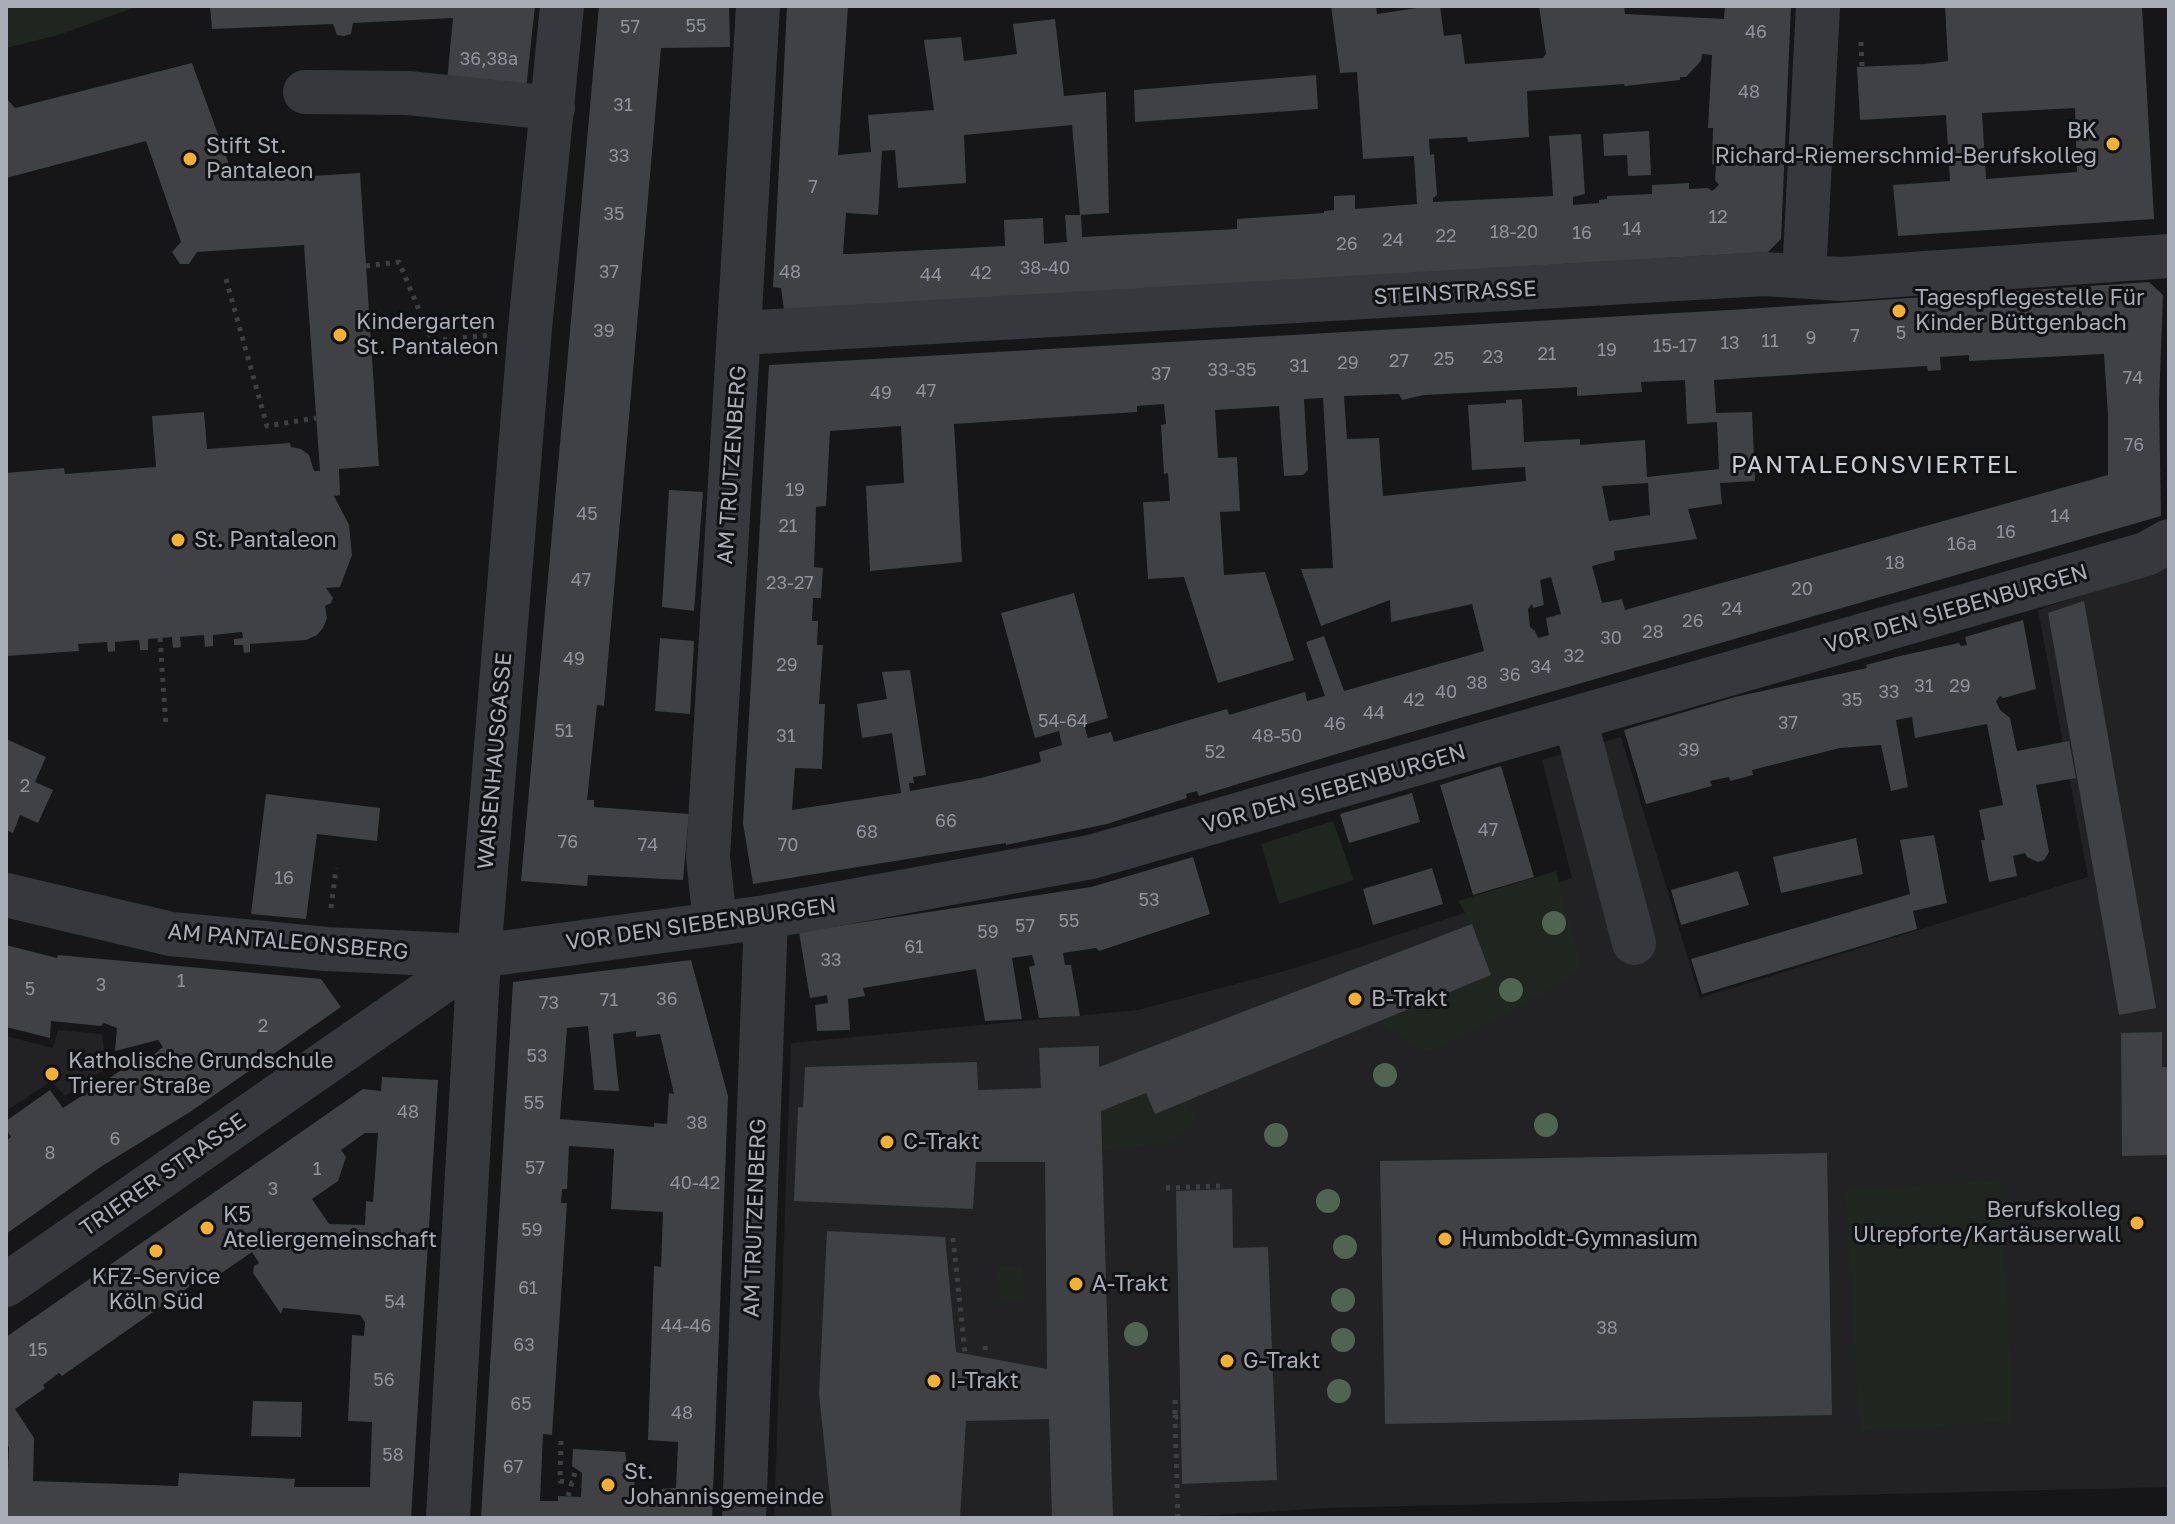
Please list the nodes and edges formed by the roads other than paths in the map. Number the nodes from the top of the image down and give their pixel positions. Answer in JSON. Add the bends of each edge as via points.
{"nodes":[{"id":1,"x":562,"y":6,"type":"edge"},
{"id":2,"x":758,"y":6,"type":"edge"},
{"id":3,"x":1818,"y":6,"type":"edge"},
{"id":4,"x":305,"y":92,"type":"dead end"},
{"id":5,"x":553,"y":108,"type":"junction"},
{"id":6,"x":2169,"y":256,"type":"edge"},
{"id":7,"x":1804,"y":276,"type":"junction"},
{"id":8,"x":741,"y":333,"type":"junction"},
{"id":9,"x":2169,"y":541,"type":"edge"},
{"id":10,"x":1575,"y":719,"type":"junction"},
{"id":11,"x":6,"y":895,"type":"edge"},
{"id":12,"x":766,"y":917,"type":"junction"},
{"id":13,"x":715,"y":923,"type":"junction"},
{"id":14,"x":1634,"y":943,"type":"dead end"},
{"id":15,"x":479,"y":956,"type":"junction"},
{"id":16,"x":6,"y":1285,"type":"edge"},
{"id":17,"x":448,"y":1518,"type":"edge"},
{"id":18,"x":744,"y":1518,"type":"edge"}],
"edges":[{"from":1,"to":5,"type":"street","name":"WAISENHAUSGASSE"},
{"from":2,"to":8,"type":"street","name":"AM TRUTZENBERG"},
{"from":3,"to":7,"type":"street"},
{"from":4,"to":5,"type":"street","via":[[408,93]]},
{"from":5,"to":15,"type":"street","name":"WAISENHAUSGASSE"},
{"from":6,"to":7,"type":"street","name":"STEINSTRASSE","via":[[1841,279]]},
{"from":7,"to":8,"type":"street","name":"STEINSTRASSE","via":[[1764,274]]},
{"from":8,"to":13,"type":"street","name":"AM TRUTZENBERG","via":[[708,857]]},
{"from":9,"to":10,"type":"street","name":"VOR DEN SIEBENBURGEN","via":[[2146,554]]},
{"from":10,"to":12,"type":"street","name":"VOR DEN SIEBENBURGEN","via":[[1091,857]]},
{"from":10,"to":14,"type":"street"},
{"from":11,"to":15,"type":"street","name":"AM PANTALEONSBERG","via":[[171,934]]},
{"from":12,"to":13,"type":"street","name":"VOR DEN SIEBENBURGEN"},
{"from":12,"to":18,"type":"street","name":"AM TRUTZENBERG"},
{"from":13,"to":15,"type":"street","name":"VOR DEN SIEBENBURGEN"},
{"from":15,"to":16,"type":"street","name":"TRIERER STRASSE"},
{"from":15,"to":17,"type":"street","name":"WAISENHAUSGASSE"}]}
